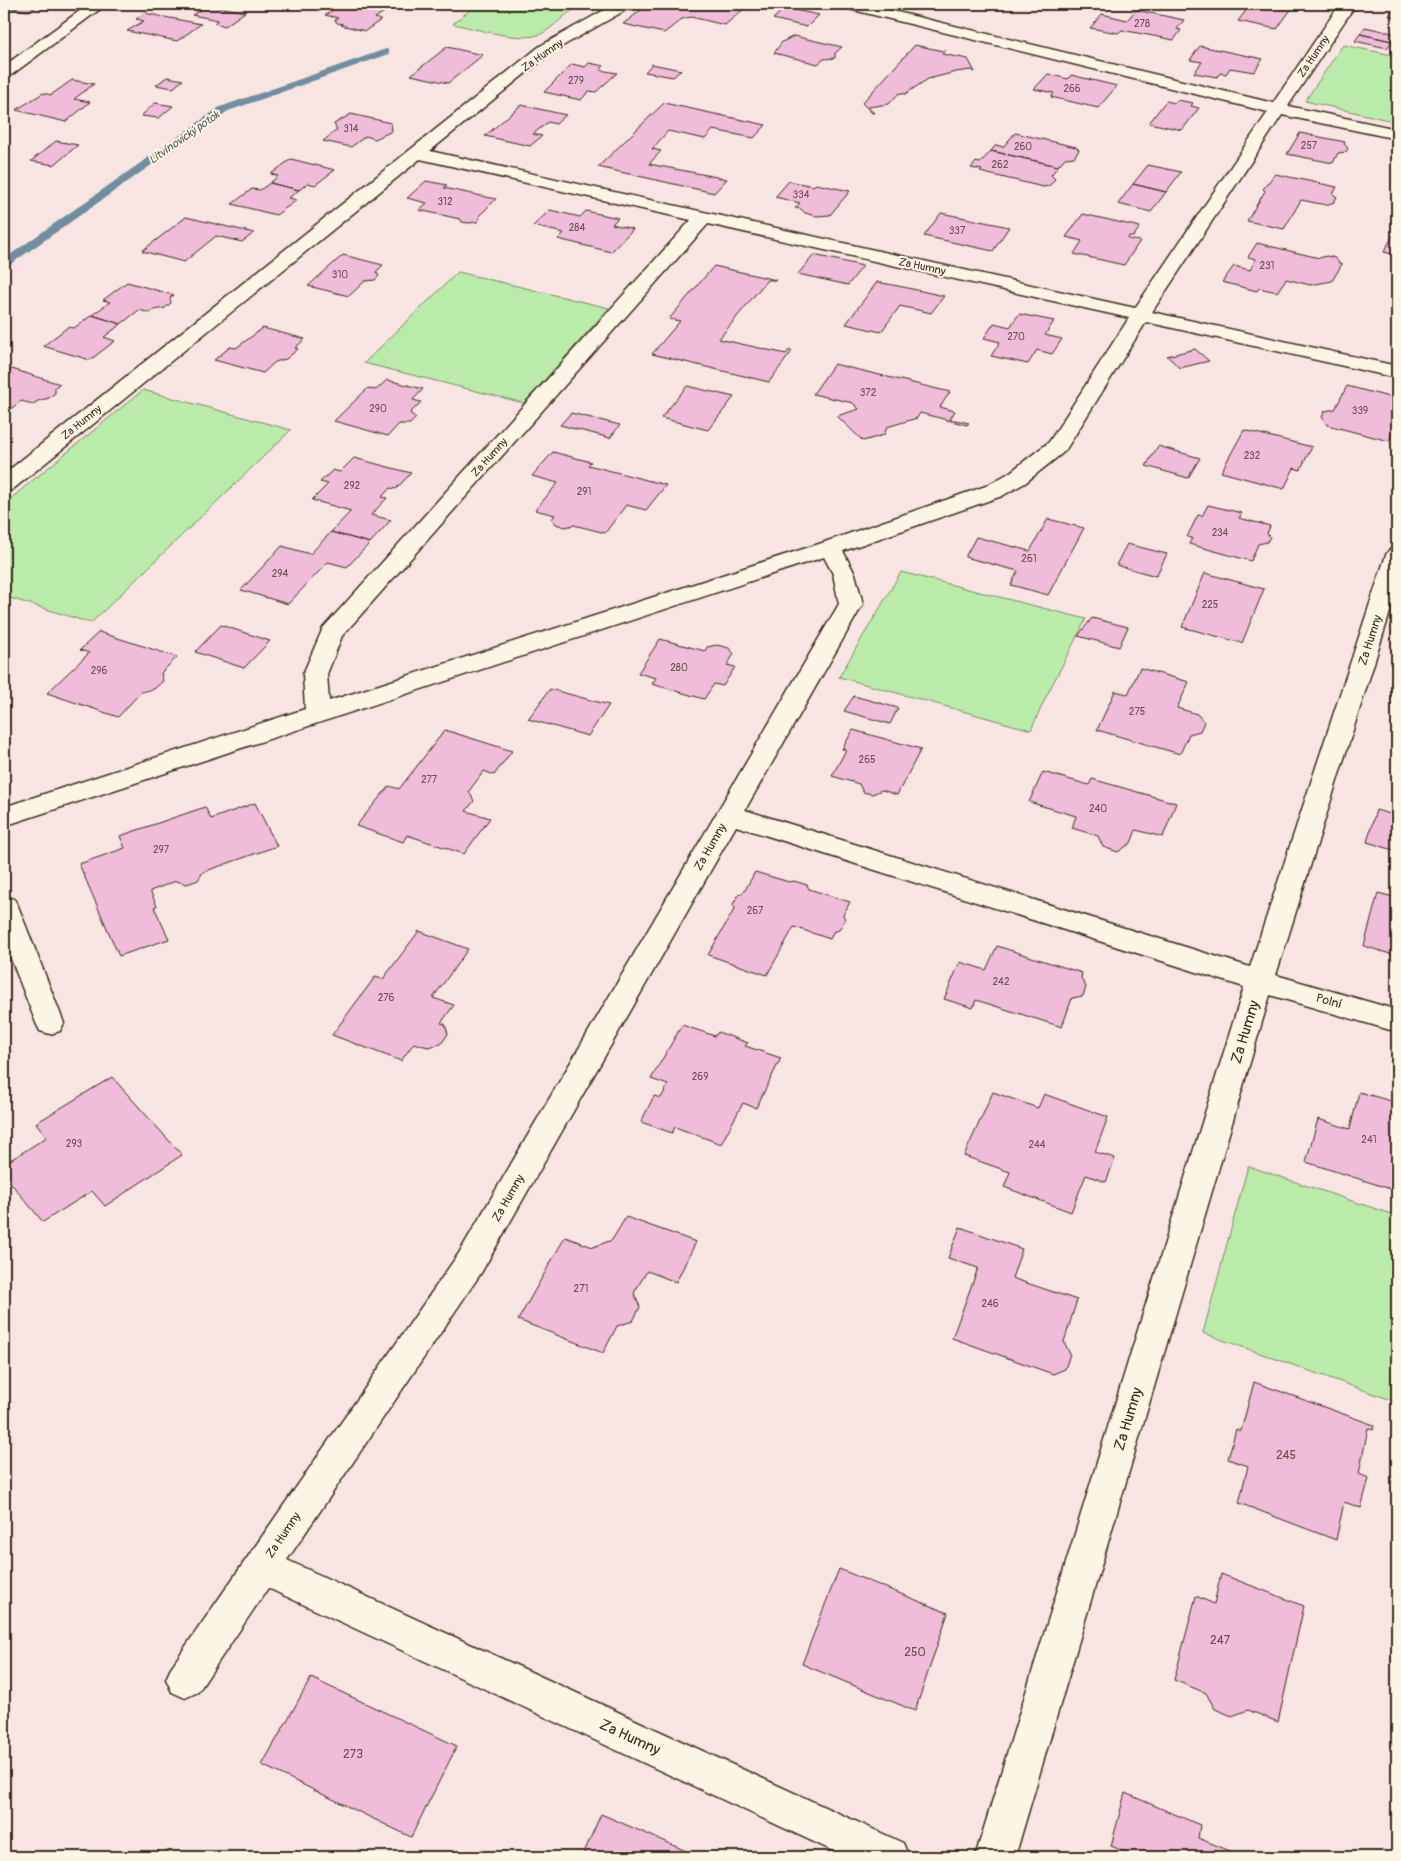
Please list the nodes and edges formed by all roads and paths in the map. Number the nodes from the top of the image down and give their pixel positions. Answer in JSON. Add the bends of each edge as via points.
{"nodes":[{"id":1,"x":99,"y":4,"type":"edge"},
{"id":2,"x":626,"y":4,"type":"edge"},
{"id":3,"x":846,"y":4,"type":"edge"},
{"id":4,"x":1348,"y":4,"type":"edge"},
{"id":5,"x":4,"y":73,"type":"edge"},
{"id":6,"x":1277,"y":109,"type":"junction"},
{"id":7,"x":1397,"y":134,"type":"edge"},
{"id":8,"x":416,"y":154,"type":"junction"},
{"id":9,"x":704,"y":218,"type":"junction"},
{"id":10,"x":1141,"y":314,"type":"junction"},
{"id":11,"x":1397,"y":372,"type":"edge"},
{"id":12,"x":4,"y":485,"type":"edge"},
{"id":13,"x":830,"y":548,"type":"junction"},
{"id":14,"x":1397,"y":555,"type":"edge"},
{"id":15,"x":318,"y":714,"type":"junction"},
{"id":16,"x":729,"y":814,"type":"junction"},
{"id":17,"x":4,"y":817,"type":"edge"},
{"id":18,"x":4,"y":906,"type":"edge"},
{"id":19,"x":1260,"y":981,"type":"junction"},
{"id":20,"x":1397,"y":1021,"type":"edge"},
{"id":21,"x":50,"y":1023,"type":"dead end"},
{"id":22,"x":262,"y":1567,"type":"junction"},
{"id":23,"x":185,"y":1679,"type":"dead end"},
{"id":24,"x":889,"y":1857,"type":"edge"},
{"id":25,"x":995,"y":1857,"type":"edge"}],
"edges":[{"from":1,"to":5,"type":"street"},
{"from":2,"to":8,"type":"street","name":"Za Humny","via":[[546,50]]},
{"from":3,"to":6,"type":"street"},
{"from":4,"to":6,"type":"street","name":"Za Humny"},
{"from":6,"to":7,"type":"street"},
{"from":6,"to":10,"type":"street","name":"Za Humny"},
{"from":8,"to":9,"type":"street","name":"Za Humny"},
{"from":8,"to":12,"type":"street","name":"Za Humny"},
{"from":9,"to":10,"type":"street","name":"Za Humny"},
{"from":9,"to":15,"type":"street","name":"Za Humny","via":[[331,633],[315,674]]},
{"from":10,"to":11,"type":"street","name":"Za Humny"},
{"from":10,"to":13,"type":"street","name":"Za Humny","via":[[1057,446],[1037,463],[994,492]]},
{"from":13,"to":15,"type":"street","name":"Za Humny"},
{"from":13,"to":16,"type":"street","name":"Za Humny","via":[[844,574],[851,604]]},
{"from":14,"to":19,"type":"street","name":"Za Humny"},
{"from":15,"to":17,"type":"street","name":"Za Humny"},
{"from":16,"to":19,"type":"street","name":"Za Humny"},
{"from":16,"to":22,"type":"street","name":"Za Humny","via":[[470,1263]]},
{"from":18,"to":21,"type":"street"},
{"from":19,"to":20,"type":"street","name":"Polní"},
{"from":19,"to":25,"type":"street","name":"Za Humny"},
{"from":22,"to":23,"type":"street","name":"Za Humny"},
{"from":22,"to":24,"type":"street","name":"Za Humny"}]}
